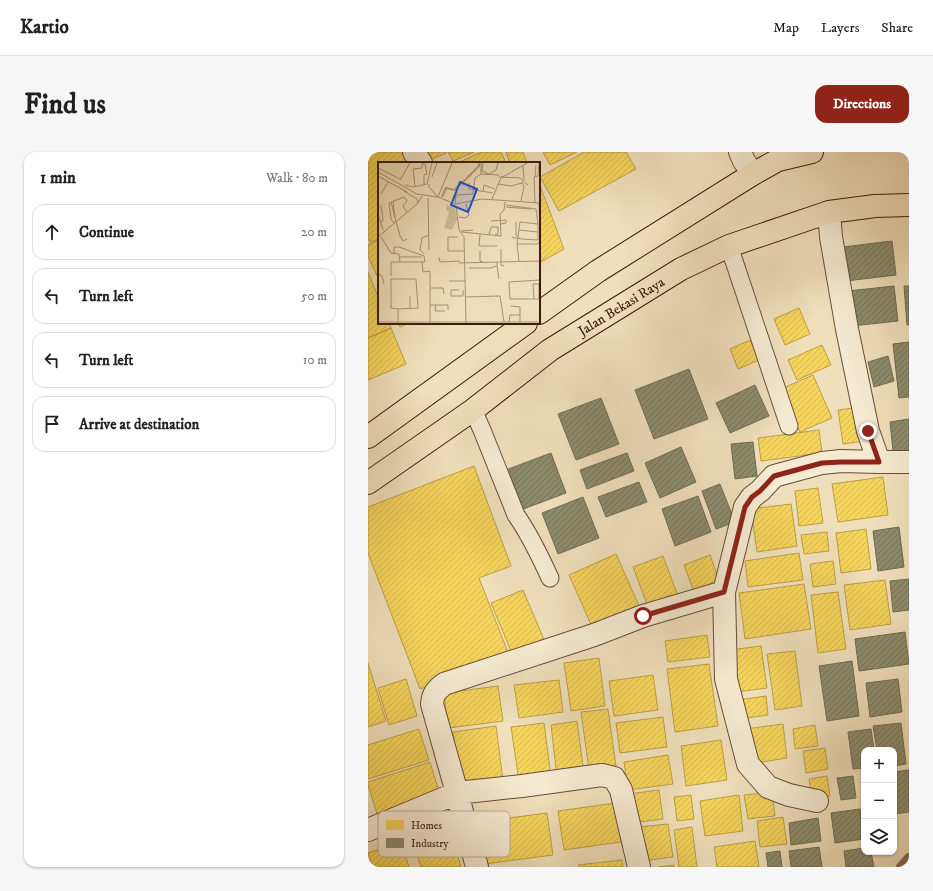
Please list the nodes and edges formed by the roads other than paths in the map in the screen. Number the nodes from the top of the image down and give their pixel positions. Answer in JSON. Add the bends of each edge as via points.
{"nodes":[{"id":1,"x":414,"y":152,"type":"edge"},
{"id":2,"x":740,"y":152,"type":"edge"},
{"id":3,"x":812,"y":152,"type":"edge"},
{"id":4,"x":420,"y":162,"type":"edge"},
{"id":5,"x":753,"y":174,"type":"junction"},
{"id":6,"x":909,"y":205,"type":"edge"},
{"id":7,"x":829,"y":212,"type":"junction"},
{"id":8,"x":729,"y":246,"type":"junction"},
{"id":9,"x":540,"y":312,"type":"edge"},
{"id":10,"x":523,"y":324,"type":"edge"},
{"id":11,"x":473,"y":410,"type":"junction"},
{"id":12,"x":789,"y":426,"type":"dead end"},
{"id":13,"x":368,"y":436,"type":"edge"},
{"id":14,"x":879,"y":462,"type":"junction"},
{"id":15,"x":909,"y":462,"type":"edge"},
{"id":16,"x":368,"y":483,"type":"edge"},
{"id":17,"x":550,"y":578,"type":"dead end"},
{"id":18,"x":724,"y":592,"type":"junction"},
{"id":19,"x":457,"y":793,"type":"junction"},
{"id":20,"x":817,"y":801,"type":"dead end"},
{"id":21,"x":406,"y":811,"type":"edge"},
{"id":22,"x":462,"y":811,"type":"edge"},
{"id":23,"x":474,"y":857,"type":"edge"},
{"id":24,"x":477,"y":867,"type":"edge"},
{"id":25,"x":639,"y":867,"type":"edge"}],
"edges":[{"from":1,"to":4,"type":"street"},
{"from":2,"to":5,"type":"street"},
{"from":3,"to":5,"type":"highway","via":[[778,160]]},
{"from":5,"to":9,"type":"highway","via":[[598,271]]},
{"from":6,"to":7,"type":"highway","name":"Jalan Bekasi Raya"},
{"from":7,"to":8,"type":"highway","name":"Jalan Bekasi Raya"},
{"from":7,"to":14,"type":"street","via":[[847,329],[868,431]]},
{"from":8,"to":11,"type":"highway","name":"Jalan Bekasi Raya","via":[[681,269],[550,350]]},
{"from":8,"to":12,"type":"lane"},
{"from":10,"to":13,"type":"highway"},
{"from":11,"to":16,"type":"highway","name":"Jalan Bekasi Raya"},
{"from":11,"to":17,"type":"lane","via":[[516,515],[525,527]]},
{"from":14,"to":15,"type":"street"},
{"from":14,"to":18,"type":"street","via":[[822,463],[774,476],[745,507]]},
{"from":18,"to":19,"type":"street","via":[[643,616],[594,635],[444,684],[436,690],[432,704]]},
{"from":18,"to":20,"type":"street","via":[[726,679],[748,764],[768,787]]},
{"from":19,"to":21,"type":"street"},
{"from":19,"to":22,"type":"street"},
{"from":19,"to":25,"type":"street","via":[[602,775],[614,778],[621,790]]},
{"from":23,"to":24,"type":"street"}]}
